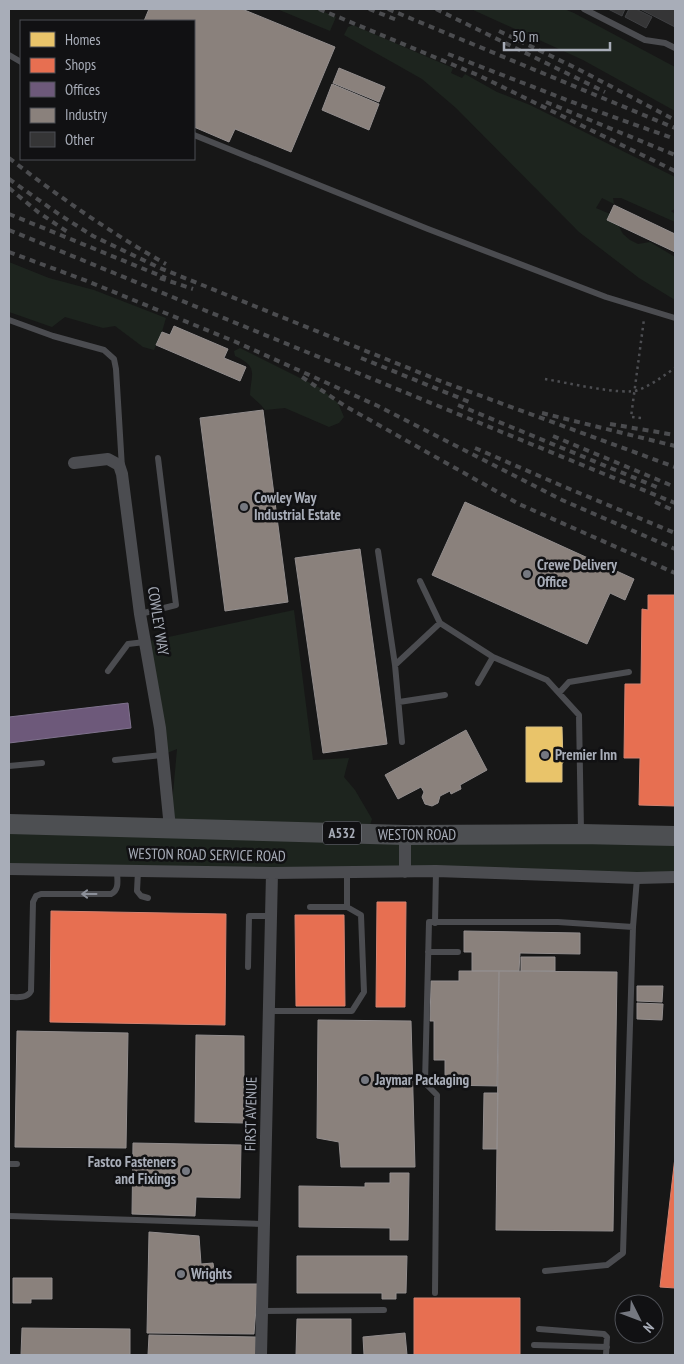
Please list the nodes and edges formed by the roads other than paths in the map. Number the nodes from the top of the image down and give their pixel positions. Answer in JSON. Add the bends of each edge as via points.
{"nodes":[{"id":1,"x":584,"y":9,"type":"edge"},
{"id":2,"x":675,"y":48,"type":"edge"},
{"id":3,"x":9,"y":55,"type":"edge"},
{"id":4,"x":20,"y":61,"type":"edge"},
{"id":5,"x":195,"y":135,"type":"edge"},
{"id":6,"x":675,"y":318,"type":"edge"},
{"id":7,"x":9,"y":320,"type":"edge"},
{"id":8,"x":158,"y":458,"type":"dead end"},
{"id":9,"x":74,"y":463,"type":"dead end"},
{"id":10,"x":122,"y":474,"type":"junction"},
{"id":11,"x":378,"y":551,"type":"dead end"},
{"id":12,"x":420,"y":580,"type":"dead end"},
{"id":13,"x":140,"y":614,"type":"junction"},
{"id":14,"x":440,"y":623,"type":"junction"},
{"id":15,"x":145,"y":642,"type":"junction"},
{"id":16,"x":493,"y":657,"type":"junction"},
{"id":17,"x":395,"y":665,"type":"junction"},
{"id":18,"x":108,"y":671,"type":"dead end"},
{"id":19,"x":629,"y":672,"type":"dead end"},
{"id":20,"x":478,"y":683,"type":"dead end"},
{"id":21,"x":559,"y":693,"type":"junction"},
{"id":22,"x":445,"y":695,"type":"dead end"},
{"id":23,"x":400,"y":702,"type":"junction"},
{"id":24,"x":402,"y":742,"type":"dead end"},
{"id":25,"x":162,"y":755,"type":"junction"},
{"id":26,"x":115,"y":760,"type":"dead end"},
{"id":27,"x":42,"y":763,"type":"dead end"},
{"id":28,"x":9,"y":766,"type":"edge"},
{"id":29,"x":9,"y":824,"type":"edge"},
{"id":30,"x":170,"y":828,"type":"junction"},
{"id":31,"x":581,"y":834,"type":"junction"},
{"id":32,"x":405,"y":835,"type":"junction"},
{"id":33,"x":675,"y":836,"type":"edge"},
{"id":34,"x":9,"y":869,"type":"edge"},
{"id":35,"x":117,"y":871,"type":"junction"},
{"id":36,"x":138,"y":871,"type":"junction"},
{"id":37,"x":436,"y":871,"type":"junction"},
{"id":38,"x":347,"y":872,"type":"junction"},
{"id":39,"x":405,"y":872,"type":"junction"},
{"id":40,"x":272,"y":873,"type":"junction"},
{"id":41,"x":675,"y":877,"type":"edge"},
{"id":42,"x":637,"y":878,"type":"junction"},
{"id":43,"x":148,"y":898,"type":"dead end"},
{"id":44,"x":310,"y":907,"type":"dead end"},
{"id":45,"x":347,"y":907,"type":"junction"},
{"id":46,"x":271,"y":916,"type":"junction"},
{"id":47,"x":435,"y":923,"type":"junction"},
{"id":48,"x":634,"y":927,"type":"junction"},
{"id":49,"x":428,"y":952,"type":"junction"},
{"id":50,"x":458,"y":952,"type":"dead end"},
{"id":51,"x":248,"y":967,"type":"dead end"},
{"id":52,"x":9,"y":997,"type":"edge"},
{"id":53,"x":269,"y":1011,"type":"junction"},
{"id":54,"x":9,"y":1164,"type":"edge"},
{"id":55,"x":17,"y":1164,"type":"dead end"},
{"id":56,"x":9,"y":1216,"type":"edge"},
{"id":57,"x":264,"y":1224,"type":"junction"},
{"id":58,"x":545,"y":1271,"type":"dead end"},
{"id":59,"x":436,"y":1292,"type":"dead end"},
{"id":60,"x":384,"y":1310,"type":"dead end"},
{"id":61,"x":262,"y":1311,"type":"junction"},
{"id":62,"x":539,"y":1329,"type":"dead end"},
{"id":63,"x":534,"y":1345,"type":"dead end"},
{"id":64,"x":606,"y":1347,"type":"junction"},
{"id":65,"x":262,"y":1355,"type":"edge"},
{"id":66,"x":606,"y":1355,"type":"edge"}],
"edges":[{"from":1,"to":2,"type":"lane","via":[[645,40]]},
{"from":3,"to":4,"type":"lane"},
{"from":5,"to":6,"type":"lane","via":[[428,230]]},
{"from":7,"to":10,"type":"lane","via":[[104,350],[114,359]]},
{"from":8,"to":13,"type":"lane","via":[[176,606]]},
{"from":9,"to":10,"type":"street","via":[[108,460],[119,465]]},
{"from":10,"to":13,"type":"street","name":"COWLEY WAY"},
{"from":11,"to":17,"type":"lane"},
{"from":12,"to":14,"type":"lane"},
{"from":13,"to":15,"type":"street","name":"COWLEY WAY"},
{"from":14,"to":16,"type":"lane"},
{"from":14,"to":17,"type":"lane"},
{"from":15,"to":18,"type":"lane","via":[[128,644]]},
{"from":15,"to":25,"type":"street","name":"COWLEY WAY"},
{"from":16,"to":20,"type":"lane"},
{"from":16,"to":21,"type":"lane","via":[[547,680]]},
{"from":17,"to":23,"type":"lane"},
{"from":19,"to":21,"type":"lane","via":[[569,682]]},
{"from":21,"to":31,"type":"lane","via":[[579,715]]},
{"from":22,"to":23,"type":"lane"},
{"from":23,"to":24,"type":"lane"},
{"from":25,"to":26,"type":"lane"},
{"from":25,"to":30,"type":"street","name":"COWLEY WAY"},
{"from":27,"to":28,"type":"lane"},
{"from":29,"to":30,"type":"main road","name":"WESTON ROAD","number":"A532"},
{"from":30,"to":32,"type":"main road","name":"WESTON ROAD","number":"A532"},
{"from":31,"to":32,"type":"main road","name":"WESTON ROAD","number":"A532"},
{"from":31,"to":33,"type":"main road","name":"WESTON ROAD","number":"A532"},
{"from":32,"to":39,"type":"street"},
{"from":34,"to":35,"type":"street","name":"WESTON ROAD SERVICE ROAD"},
{"from":35,"to":36,"type":"street","name":"WESTON ROAD SERVICE ROAD"},
{"from":35,"to":52,"type":"lane","one_way":true,"via":[[117,889],[110,894],[36,896],[33,902],[30,995]]},
{"from":36,"to":40,"type":"street","name":"WESTON ROAD SERVICE ROAD"},
{"from":36,"to":43,"type":"lane","via":[[137,891],[140,896]]},
{"from":37,"to":39,"type":"street","name":"WESTON ROAD SERVICE ROAD"},
{"from":37,"to":42,"type":"street","name":"WESTON ROAD SERVICE ROAD"},
{"from":37,"to":47,"type":"lane"},
{"from":38,"to":39,"type":"street","name":"WESTON ROAD SERVICE ROAD"},
{"from":38,"to":40,"type":"street","name":"WESTON ROAD SERVICE ROAD"},
{"from":38,"to":45,"type":"lane"},
{"from":40,"to":46,"type":"street","name":"FIRST AVENUE"},
{"from":41,"to":42,"type":"street","name":"WESTON ROAD SERVICE ROAD"},
{"from":42,"to":48,"type":"lane"},
{"from":44,"to":45,"type":"lane"},
{"from":45,"to":53,"type":"lane","via":[[361,915],[364,992],[352,1011]]},
{"from":46,"to":51,"type":"lane","via":[[249,916]]},
{"from":46,"to":53,"type":"street","name":"FIRST AVENUE"},
{"from":47,"to":48,"type":"lane","via":[[558,922]]},
{"from":47,"to":49,"type":"lane","via":[[429,922]]},
{"from":48,"to":58,"type":"lane","via":[[623,1253],[607,1265]]},
{"from":49,"to":50,"type":"lane"},
{"from":49,"to":59,"type":"lane","via":[[425,1083],[437,1095]]},
{"from":53,"to":57,"type":"street","name":"FIRST AVENUE"},
{"from":54,"to":55,"type":"lane"},
{"from":56,"to":57,"type":"lane"},
{"from":57,"to":61,"type":"street","name":"FIRST AVENUE"},
{"from":60,"to":61,"type":"lane"},
{"from":61,"to":65,"type":"street","name":"FIRST AVENUE"},
{"from":62,"to":64,"type":"lane","via":[[599,1332],[607,1337]]},
{"from":63,"to":64,"type":"lane"},
{"from":64,"to":66,"type":"lane"}]}
